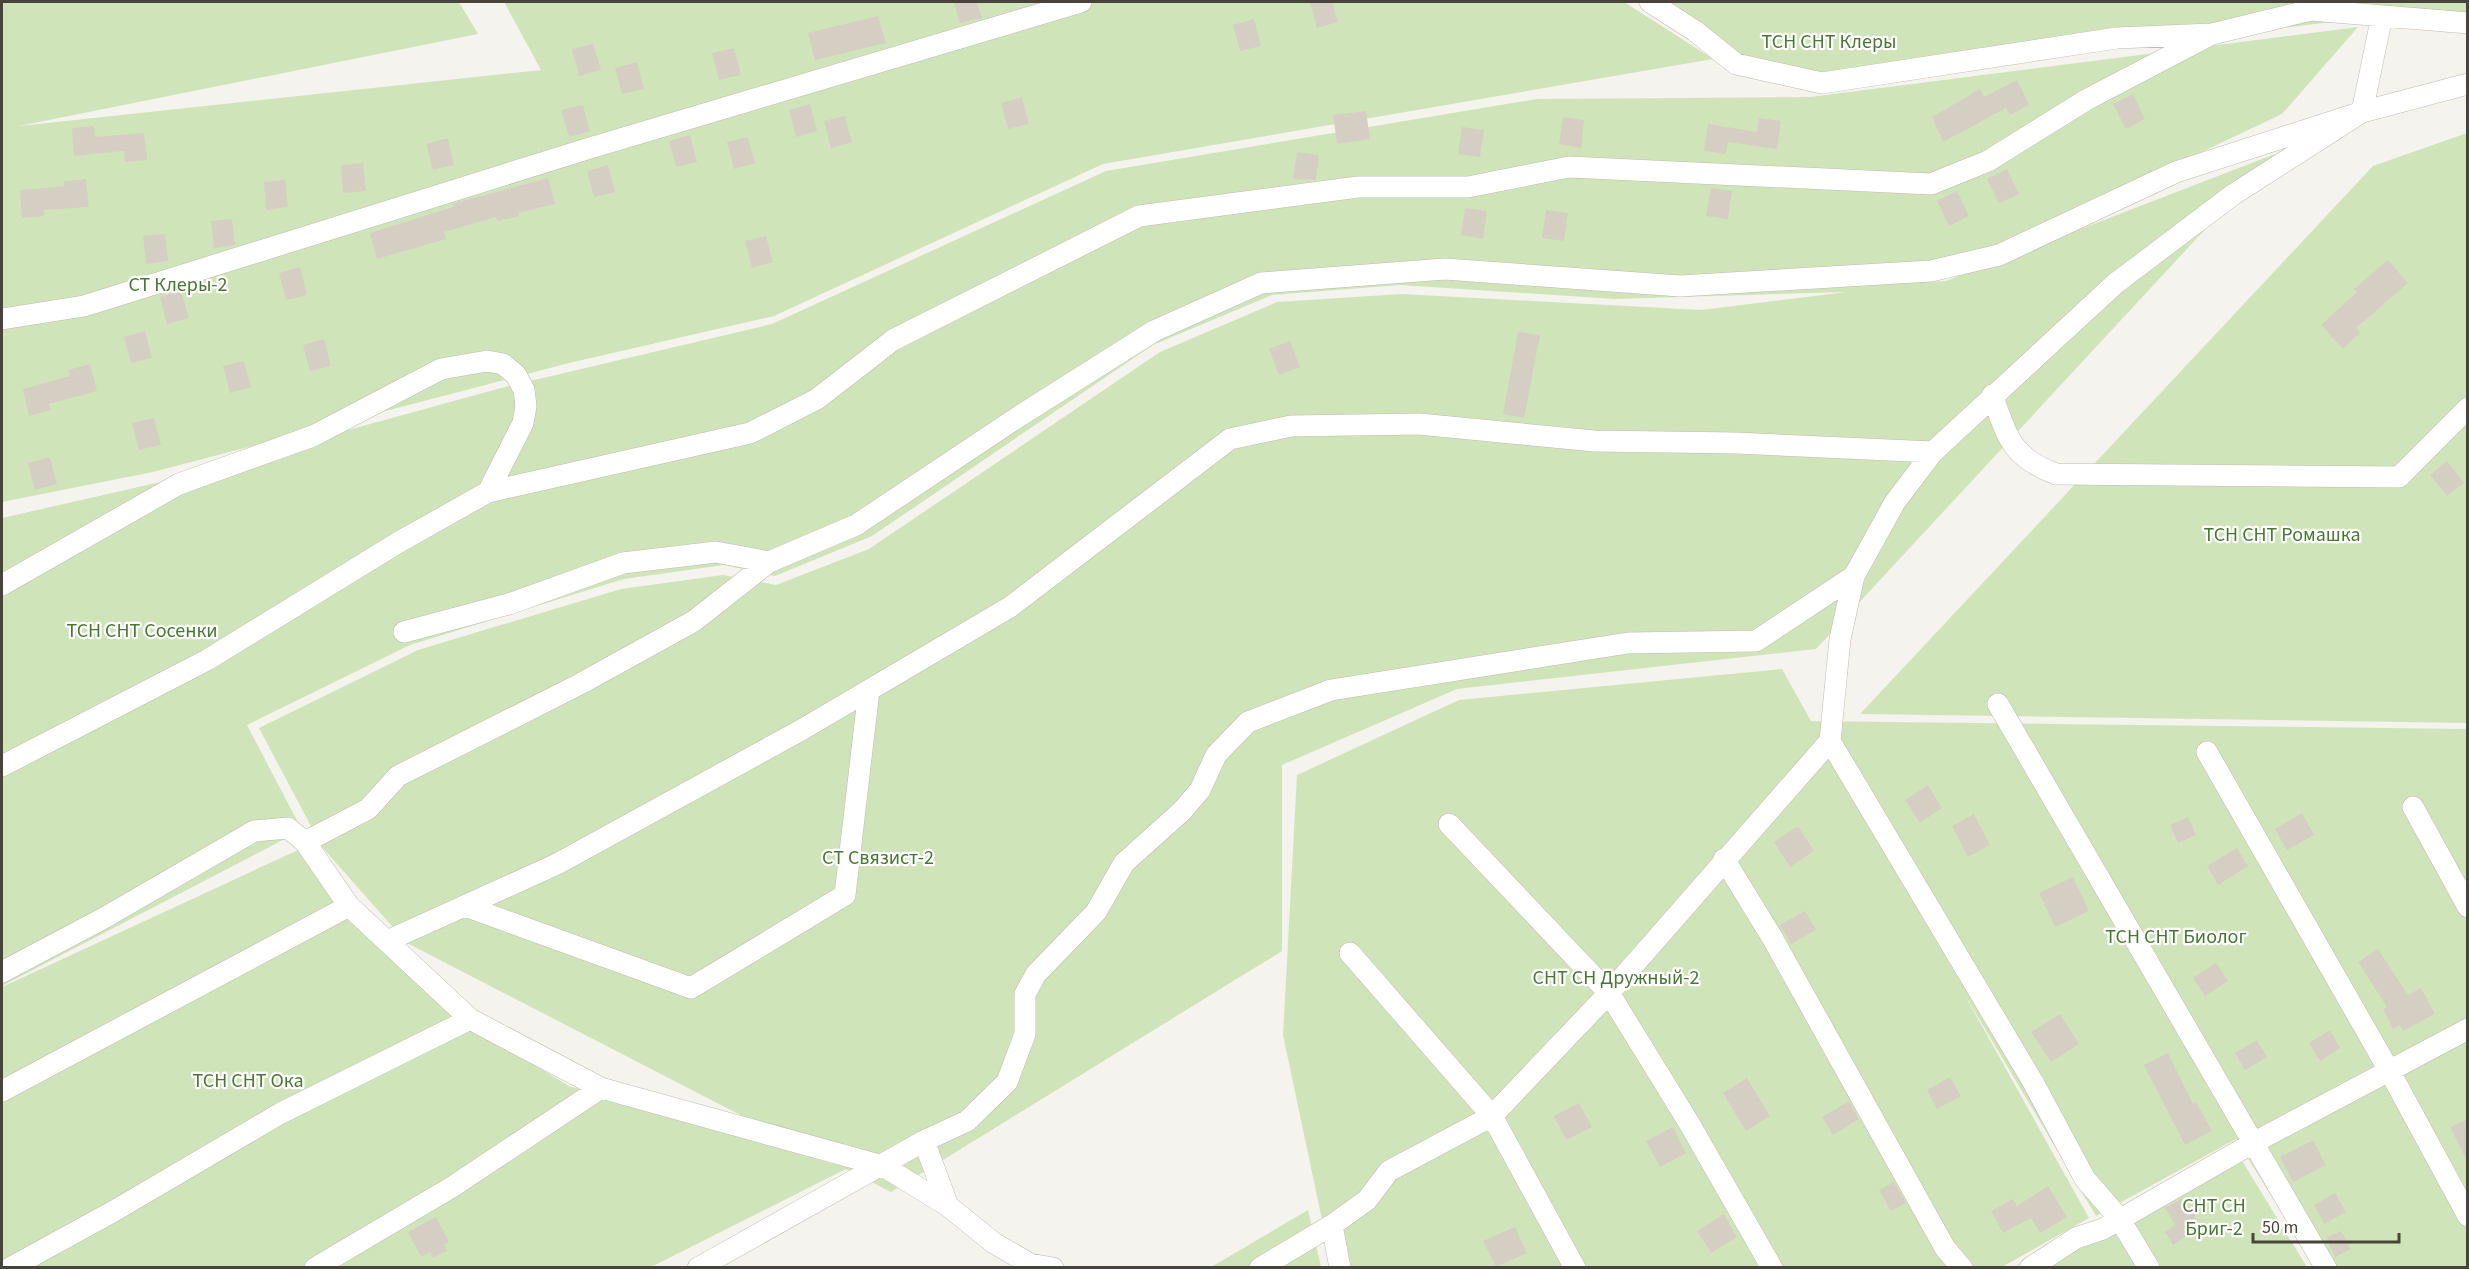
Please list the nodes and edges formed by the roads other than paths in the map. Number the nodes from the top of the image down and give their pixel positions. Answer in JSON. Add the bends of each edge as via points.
{"nodes":[{"id":1,"x":1082,"y":2,"type":"edge"},
{"id":2,"x":1650,"y":2,"type":"edge"},
{"id":3,"x":2382,"y":16,"type":"junction"},
{"id":4,"x":2468,"y":23,"type":"edge"},
{"id":5,"x":2212,"y":34,"type":"junction"},
{"id":6,"x":2468,"y":84,"type":"edge"},
{"id":7,"x":2362,"y":112,"type":"junction"},
{"id":8,"x":2,"y":320,"type":"edge"},
{"id":9,"x":1992,"y":395,"type":"junction"},
{"id":10,"x":2468,"y":408,"type":"edge"},
{"id":11,"x":1933,"y":452,"type":"junction"},
{"id":12,"x":488,"y":492,"type":"junction"},
{"id":13,"x":769,"y":562,"type":"junction"},
{"id":14,"x":1854,"y":576,"type":"junction"},
{"id":15,"x":2,"y":585,"type":"edge"},
{"id":16,"x":405,"y":632,"type":"dead end"},
{"id":17,"x":869,"y":690,"type":"junction"},
{"id":18,"x":1998,"y":704,"type":"dead end"},
{"id":19,"x":1830,"y":741,"type":"junction"},
{"id":20,"x":2207,"y":752,"type":"dead end"},
{"id":21,"x":2,"y":766,"type":"edge"},
{"id":22,"x":2413,"y":807,"type":"dead end"},
{"id":23,"x":1449,"y":824,"type":"dead end"},
{"id":24,"x":305,"y":842,"type":"junction"},
{"id":25,"x":1724,"y":860,"type":"junction"},
{"id":26,"x":349,"y":906,"type":"junction"},
{"id":27,"x":465,"y":906,"type":"junction"},
{"id":28,"x":2468,"y":908,"type":"edge"},
{"id":29,"x":387,"y":941,"type":"junction"},
{"id":30,"x":1350,"y":953,"type":"dead end"},
{"id":31,"x":2,"y":972,"type":"edge"},
{"id":32,"x":1609,"y":993,"type":"junction"},
{"id":33,"x":470,"y":1019,"type":"junction"},
{"id":34,"x":2468,"y":1029,"type":"edge"},
{"id":35,"x":2390,"y":1072,"type":"junction"},
{"id":36,"x":601,"y":1088,"type":"junction"},
{"id":37,"x":2,"y":1091,"type":"edge"},
{"id":38,"x":1492,"y":1116,"type":"junction"},
{"id":39,"x":924,"y":1142,"type":"junction"},
{"id":40,"x":2253,"y":1143,"type":"junction"},
{"id":41,"x":883,"y":1166,"type":"junction"},
{"id":42,"x":948,"y":1206,"type":"junction"},
{"id":43,"x":2468,"y":1216,"type":"edge"},
{"id":44,"x":2119,"y":1218,"type":"junction"},
{"id":45,"x":1332,"y":1225,"type":"junction"},
{"id":46,"x":10,"y":1268,"type":"edge"},
{"id":47,"x":315,"y":1268,"type":"edge"},
{"id":48,"x":698,"y":1268,"type":"edge"},
{"id":49,"x":1053,"y":1268,"type":"edge"},
{"id":50,"x":1260,"y":1268,"type":"edge"},
{"id":51,"x":1340,"y":1268,"type":"edge"},
{"id":52,"x":1575,"y":1268,"type":"edge"},
{"id":53,"x":1772,"y":1268,"type":"edge"},
{"id":54,"x":1962,"y":1268,"type":"edge"},
{"id":55,"x":2030,"y":1268,"type":"edge"},
{"id":56,"x":2149,"y":1268,"type":"edge"},
{"id":57,"x":2326,"y":1268,"type":"edge"}],
"edges":[{"from":1,"to":8,"type":"street","via":[[590,148],[84,306]]},
{"from":2,"to":5,"type":"street","via":[[1737,64],[1822,83],[2116,38]]},
{"from":3,"to":4,"type":"street"},
{"from":3,"to":5,"type":"street","via":[[2311,10]]},
{"from":3,"to":7,"type":"street"},
{"from":5,"to":12,"type":"street","via":[[2086,100],[1988,161],[1930,184],[1569,167],[1468,187],[1358,187],[1139,216],[893,340],[817,399],[750,433]]},
{"from":6,"to":7,"type":"street"},
{"from":7,"to":9,"type":"street","via":[[2234,194],[2116,283]]},
{"from":7,"to":13,"type":"street","via":[[2176,172],[1999,255],[1931,271],[1680,286],[1445,269],[1261,283],[1154,331],[856,525]]},
{"from":9,"to":10,"type":"street","via":[[2009,439],[2031,464],[2056,474],[2399,477]]},
{"from":9,"to":11,"type":"street"},
{"from":11,"to":14,"type":"street","via":[[1895,502]]},
{"from":11,"to":17,"type":"street","via":[[1594,441],[1419,424],[1292,426],[1230,439],[1010,607]]},
{"from":12,"to":15,"type":"street","via":[[523,423],[526,406],[524,390],[516,375],[503,364],[487,361],[441,369],[314,436],[179,484]]},
{"from":12,"to":21,"type":"street","via":[[207,660]]},
{"from":13,"to":16,"type":"street","via":[[716,552],[624,563],[509,604]]},
{"from":13,"to":24,"type":"street","via":[[694,621],[398,776],[368,809]]},
{"from":14,"to":19,"type":"street","via":[[1840,639]]},
{"from":14,"to":39,"type":"street","via":[[1756,642],[1628,643],[1331,690],[1248,722],[1216,755],[1200,790],[1124,863],[1096,912],[1036,974],[1025,994],[1025,1034],[1007,1082],[967,1121]]},
{"from":17,"to":27,"type":"street","via":[[556,864]]},
{"from":17,"to":27,"type":"street","via":[[845,895],[691,988]]},
{"from":18,"to":40,"type":"street"},
{"from":19,"to":25,"type":"street"},
{"from":19,"to":44,"type":"street","via":[[2033,1082],[2085,1179]]},
{"from":20,"to":35,"type":"street"},
{"from":22,"to":28,"type":"street"},
{"from":23,"to":32,"type":"street"},
{"from":24,"to":26,"type":"street"},
{"from":24,"to":31,"type":"street","via":[[288,828],[254,831]]},
{"from":25,"to":32,"type":"street"},
{"from":25,"to":54,"type":"street","via":[[1773,939],[1945,1248]]},
{"from":26,"to":29,"type":"street"},
{"from":26,"to":37,"type":"street"},
{"from":27,"to":29,"type":"street"},
{"from":29,"to":33,"type":"street"},
{"from":30,"to":38,"type":"street"},
{"from":32,"to":38,"type":"street"},
{"from":32,"to":53,"type":"street"},
{"from":33,"to":36,"type":"street"},
{"from":33,"to":46,"type":"street","via":[[281,1113]]},
{"from":34,"to":35,"type":"street"},
{"from":35,"to":40,"type":"street"},
{"from":35,"to":43,"type":"street"},
{"from":36,"to":41,"type":"street"},
{"from":36,"to":47,"type":"street","via":[[452,1187]]},
{"from":38,"to":45,"type":"street","via":[[1389,1171],[1366,1200]]},
{"from":38,"to":52,"type":"street"},
{"from":39,"to":41,"type":"street"},
{"from":39,"to":42,"type":"street"},
{"from":40,"to":44,"type":"street"},
{"from":40,"to":57,"type":"street"},
{"from":41,"to":42,"type":"street"},
{"from":41,"to":48,"type":"street"},
{"from":42,"to":49,"type":"street","via":[[994,1243],[1030,1264]]},
{"from":44,"to":55,"type":"street","via":[[2103,1229],[2076,1238]]},
{"from":44,"to":56,"type":"street"},
{"from":45,"to":50,"type":"street"},
{"from":45,"to":51,"type":"street"}]}
